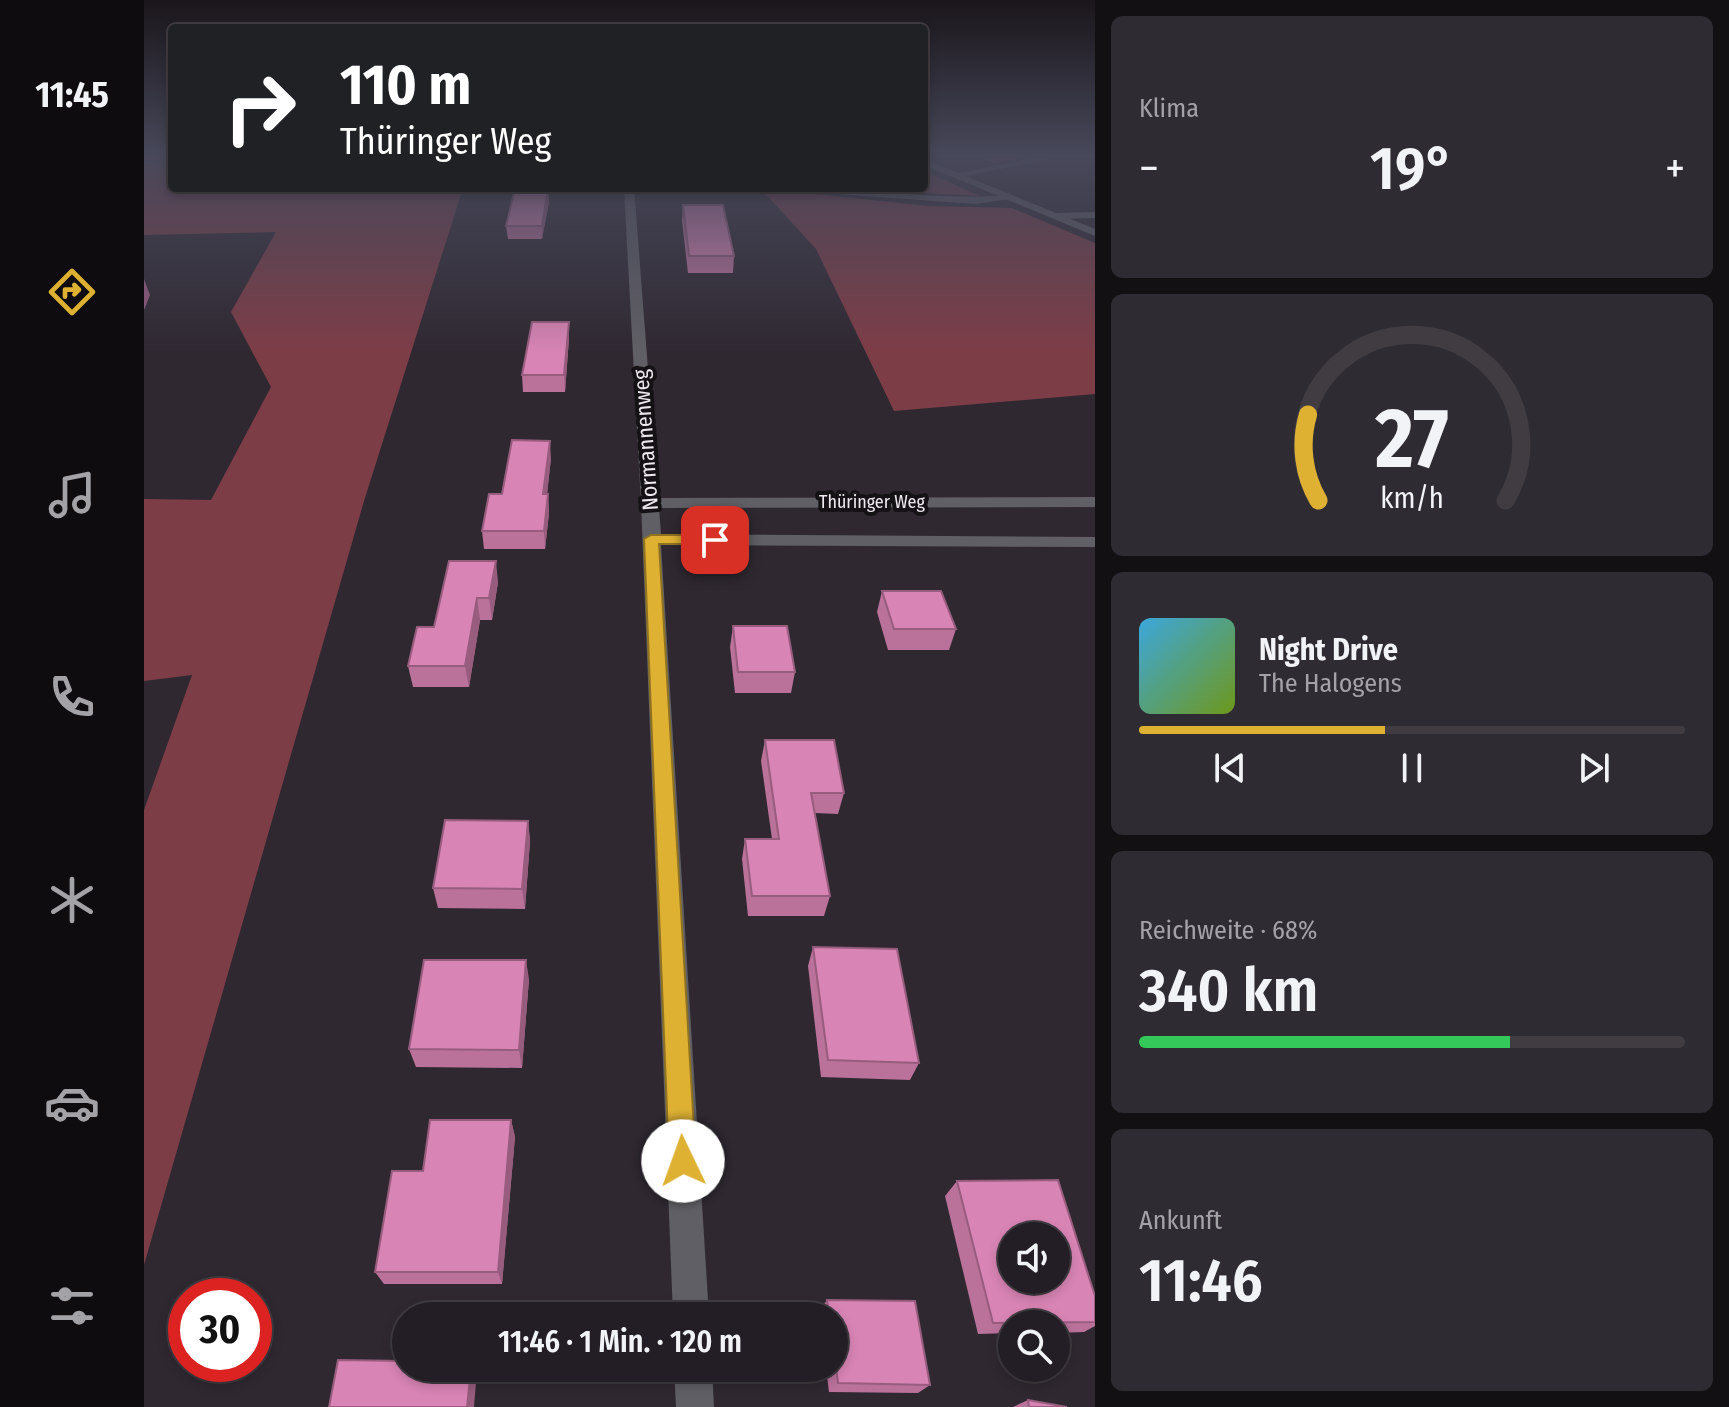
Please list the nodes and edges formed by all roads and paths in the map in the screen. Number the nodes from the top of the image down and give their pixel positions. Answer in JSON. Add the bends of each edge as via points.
{"nodes":[{"id":1,"x":631,"y":222,"type":"edge"},
{"id":2,"x":1068,"y":222,"type":"edge"},
{"id":3,"x":1095,"y":233,"type":"edge"},
{"id":4,"x":1095,"y":502,"type":"edge"},
{"id":5,"x":650,"y":503,"type":"junction"},
{"id":6,"x":651,"y":539,"type":"junction"},
{"id":7,"x":1095,"y":542,"type":"edge"},
{"id":8,"x":690,"y":1302,"type":"edge"},
{"id":9,"x":694,"y":1382,"type":"edge"},
{"id":10,"x":695,"y":1407,"type":"edge"}],
"edges":[{"from":1,"to":5,"type":"street","name":"Normannenweg"},
{"from":2,"to":3,"type":"street"},
{"from":4,"to":5,"type":"street","name":"Thüringer Weg"},
{"from":5,"to":6,"type":"street","name":"Normannenweg"},
{"from":6,"to":7,"type":"street","name":"Thüringer Weg"},
{"from":6,"to":8,"type":"street","name":"Normannenweg"},
{"from":9,"to":10,"type":"street"}]}
